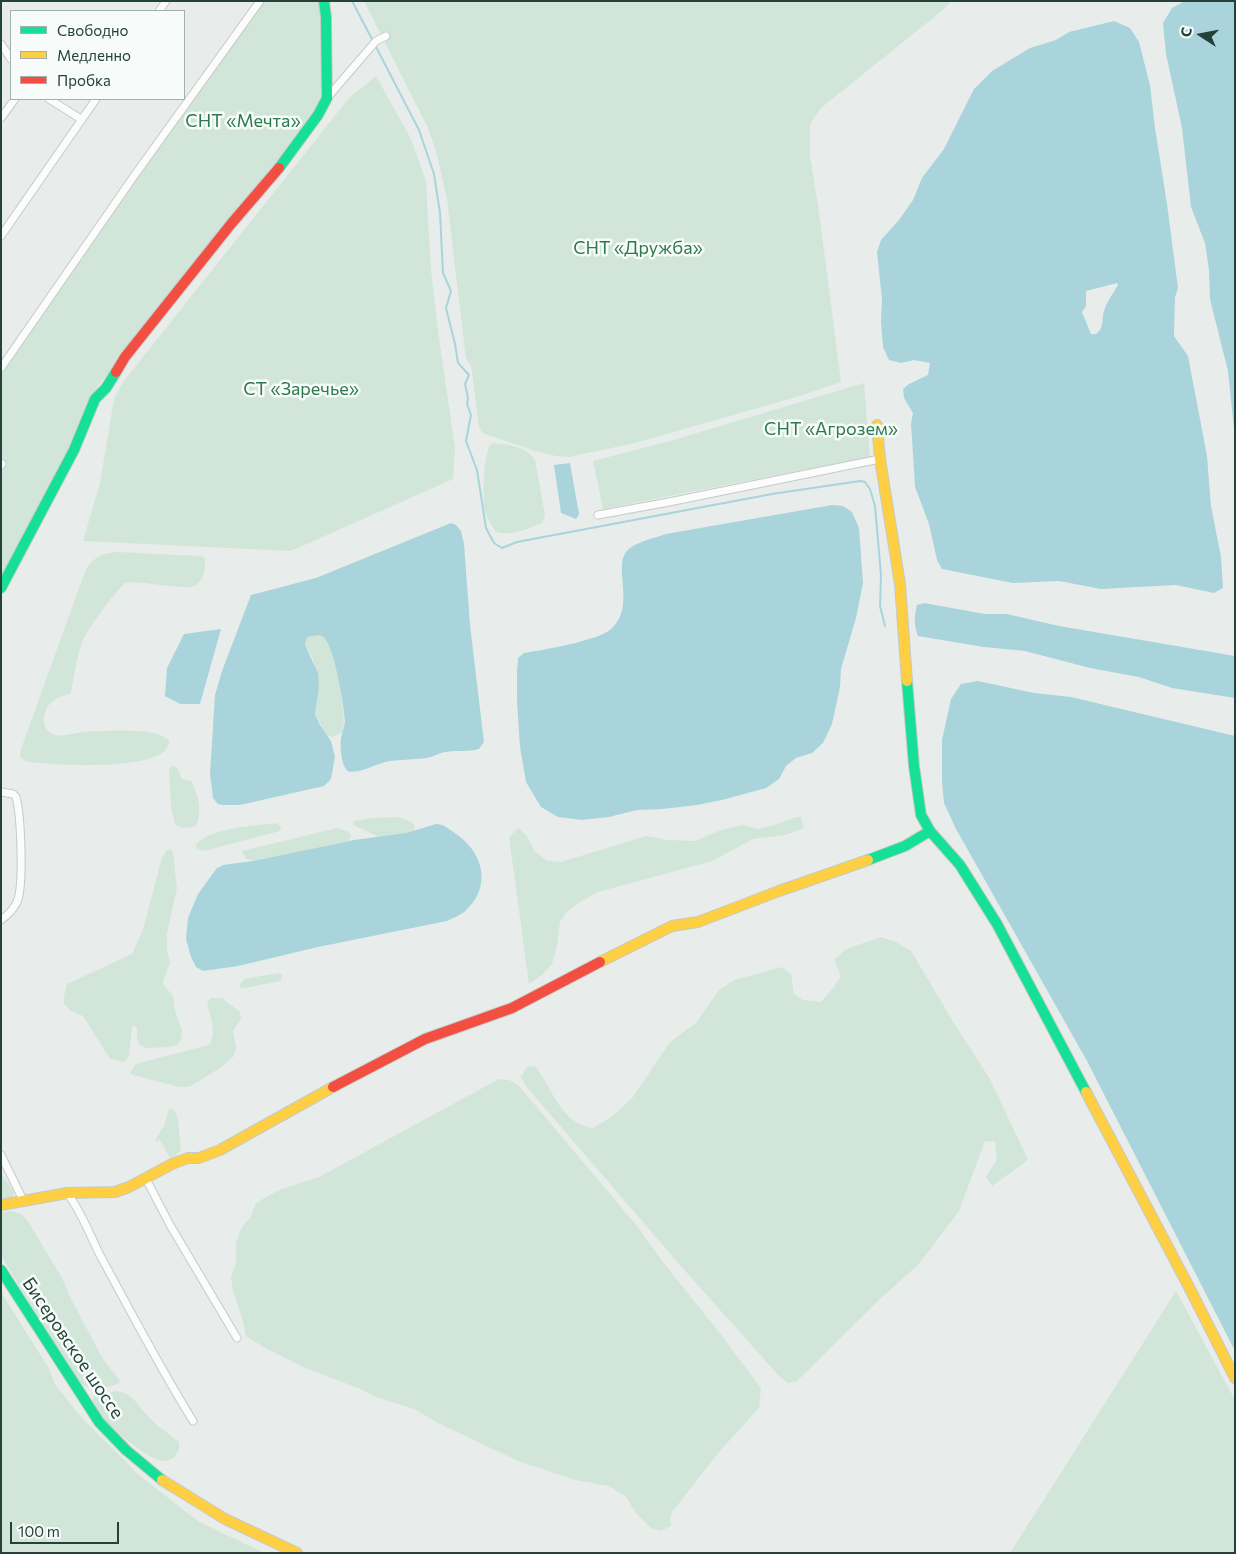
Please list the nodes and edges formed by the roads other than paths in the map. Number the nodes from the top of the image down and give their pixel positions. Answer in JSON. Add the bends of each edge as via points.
{"nodes":[{"id":1,"x":260,"y":1,"type":"edge"},
{"id":2,"x":324,"y":1,"type":"edge"},
{"id":3,"x":386,"y":36,"type":"dead end"},
{"id":4,"x":1,"y":44,"type":"edge"},
{"id":5,"x":10,"y":58,"type":"edge"},
{"id":6,"x":327,"y":98,"type":"junction"},
{"id":7,"x":14,"y":100,"type":"edge"},
{"id":8,"x":51,"y":100,"type":"edge"},
{"id":9,"x":95,"y":100,"type":"edge"},
{"id":10,"x":1,"y":118,"type":"edge"},
{"id":11,"x":81,"y":119,"type":"junction"},
{"id":12,"x":1,"y":236,"type":"edge"},
{"id":13,"x":1,"y":368,"type":"edge"},
{"id":14,"x":877,"y":424,"type":"dead end"},
{"id":15,"x":880,"y":460,"type":"junction"},
{"id":16,"x":598,"y":515,"type":"dead end"},
{"id":17,"x":1,"y":588,"type":"edge"},
{"id":18,"x":1,"y":792,"type":"edge"},
{"id":19,"x":930,"y":831,"type":"junction"},
{"id":20,"x":1,"y":920,"type":"edge"},
{"id":21,"x":1,"y":1155,"type":"edge"},
{"id":22,"x":146,"y":1177,"type":"junction"},
{"id":23,"x":67,"y":1193,"type":"junction"},
{"id":24,"x":24,"y":1202,"type":"junction"},
{"id":25,"x":1,"y":1205,"type":"edge"},
{"id":26,"x":1,"y":1270,"type":"edge"},
{"id":27,"x":236,"y":1338,"type":"dead end"},
{"id":28,"x":1235,"y":1378,"type":"edge"},
{"id":29,"x":193,"y":1421,"type":"dead end"},
{"id":30,"x":297,"y":1553,"type":"edge"}],
"edges":[{"from":1,"to":13,"type":"street"},
{"from":2,"to":6,"type":"street"},
{"from":3,"to":6,"type":"street","via":[[376,41]]},
{"from":4,"to":5,"type":"street"},
{"from":6,"to":17,"type":"street","via":[[283,164],[231,224],[95,399],[71,457]]},
{"from":7,"to":10,"type":"street"},
{"from":8,"to":11,"type":"street"},
{"from":9,"to":11,"type":"street"},
{"from":11,"to":12,"type":"street"},
{"from":14,"to":15,"type":"street"},
{"from":15,"to":16,"type":"street"},
{"from":15,"to":19,"type":"street","via":[[900,584],[918,799],[921,816]]},
{"from":18,"to":20,"type":"street","via":[[13,794],[18,802],[22,872],[17,901]]},
{"from":19,"to":22,"type":"street","via":[[905,846],[843,870],[698,922],[672,926],[512,1008],[425,1039],[220,1150],[199,1158],[188,1158]]},
{"from":19,"to":28,"type":"street","via":[[960,865],[997,924]]},
{"from":21,"to":24,"type":"street"},
{"from":22,"to":23,"type":"street","via":[[115,1192]]},
{"from":22,"to":27,"type":"street","via":[[170,1226]]},
{"from":23,"to":24,"type":"street"},
{"from":23,"to":29,"type":"street","via":[[160,1368]]},
{"from":24,"to":25,"type":"street"},
{"from":26,"to":30,"type":"street","name":"Бисеровское шоссе","via":[[99,1422],[126,1450],[155,1476],[225,1518]]}]}
